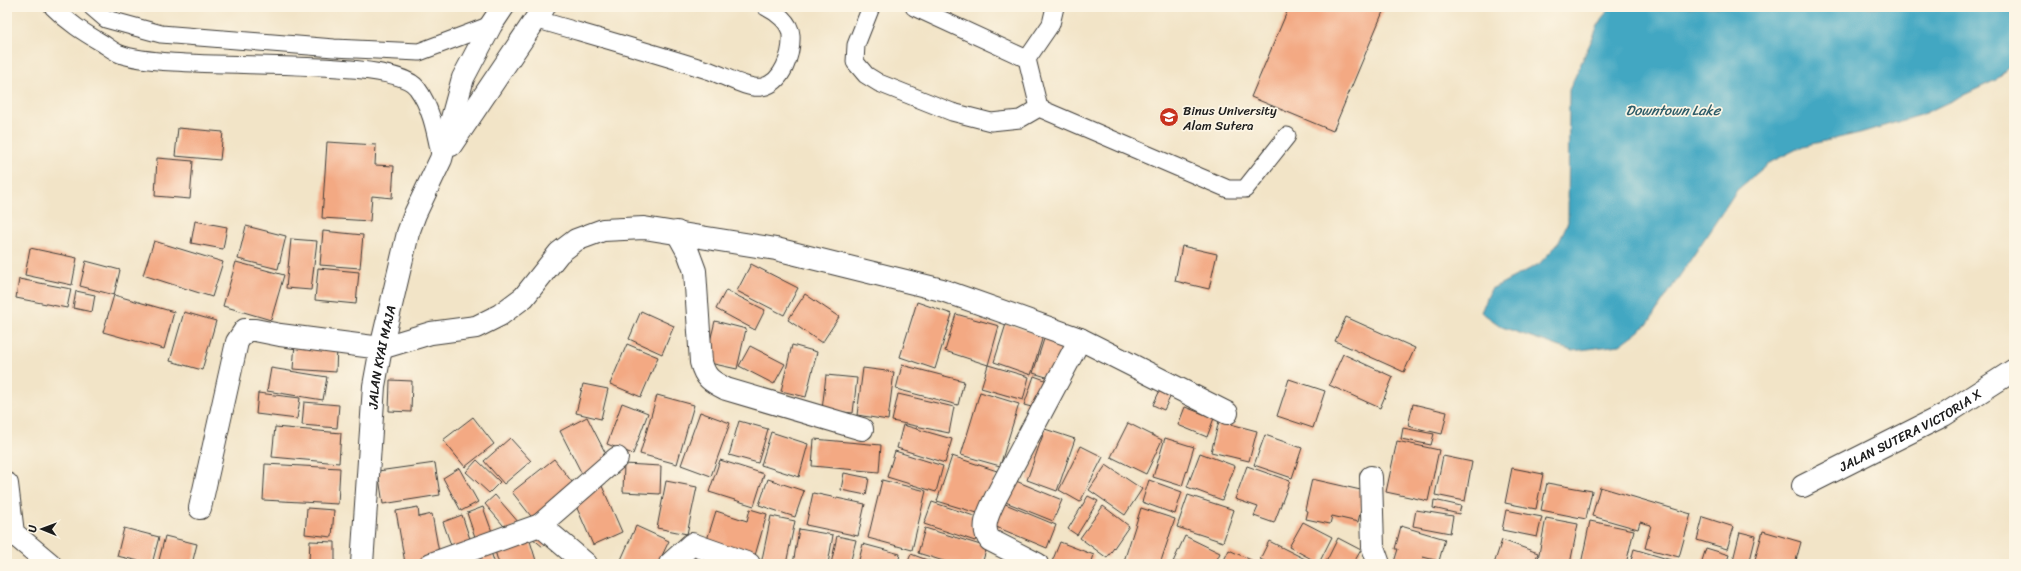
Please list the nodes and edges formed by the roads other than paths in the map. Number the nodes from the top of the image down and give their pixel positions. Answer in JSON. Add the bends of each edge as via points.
{"nodes":[{"id":1,"x":53,"y":7,"type":"edge"},
{"id":2,"x":92,"y":7,"type":"edge"},
{"id":3,"x":503,"y":7,"type":"edge"},
{"id":4,"x":766,"y":7,"type":"edge"},
{"id":5,"x":871,"y":7,"type":"edge"},
{"id":6,"x":914,"y":7,"type":"edge"},
{"id":7,"x":1055,"y":7,"type":"edge"},
{"id":8,"x":540,"y":13,"type":"edge"},
{"id":9,"x":491,"y":25,"type":"junction"},
{"id":10,"x":1027,"y":59,"type":"junction"},
{"id":11,"x":1039,"y":108,"type":"junction"},
{"id":12,"x":1287,"y":136,"type":"dead end"},
{"id":13,"x":441,"y":159,"type":"junction"},
{"id":14,"x":676,"y":232,"type":"junction"},
{"id":15,"x":1080,"y":339,"type":"junction"},
{"id":16,"x":381,"y":348,"type":"junction"},
{"id":17,"x":2014,"y":370,"type":"edge"},
{"id":18,"x":1227,"y":413,"type":"dead end"},
{"id":19,"x":862,"y":429,"type":"dead end"},
{"id":20,"x":617,"y":458,"type":"dead end"},
{"id":21,"x":1371,"y":477,"type":"dead end"},
{"id":22,"x":7,"y":484,"type":"edge"},
{"id":23,"x":1803,"y":486,"type":"dead end"},
{"id":24,"x":200,"y":508,"type":"dead end"},
{"id":25,"x":540,"y":525,"type":"junction"},
{"id":26,"x":50,"y":564,"type":"edge"},
{"id":27,"x":362,"y":564,"type":"edge"},
{"id":28,"x":431,"y":564,"type":"edge"},
{"id":29,"x":586,"y":564,"type":"edge"},
{"id":30,"x":670,"y":564,"type":"edge"},
{"id":31,"x":749,"y":564,"type":"edge"},
{"id":32,"x":1037,"y":564,"type":"edge"},
{"id":33,"x":1379,"y":564,"type":"edge"}],
"edges":[{"from":1,"to":13,"type":"lane","via":[[69,23],[119,54],[150,61],[272,65],[399,75],[417,86],[431,114]]},
{"from":2,"to":9,"type":"lane","via":[[106,19],[161,34],[419,52]]},
{"from":3,"to":9,"type":"street"},
{"from":4,"to":8,"type":"lane","via":[[779,13],[791,34],[790,53],[781,76],[762,87],[741,84],[710,70]]},
{"from":5,"to":11,"type":"lane","via":[[856,45],[855,62],[866,75],[879,83],[952,112],[991,122],[1020,119]]},
{"from":6,"to":10,"type":"lane"},
{"from":7,"to":10,"type":"lane","via":[[1051,24]]},
{"from":8,"to":13,"type":"street"},
{"from":9,"to":13,"type":"street","via":[[463,78]]},
{"from":10,"to":11,"type":"lane"},
{"from":11,"to":12,"type":"lane","via":[[1228,189],[1245,189]]},
{"from":13,"to":16,"type":"street","name":"JALAN KYAI MAJA","via":[[408,233]]},
{"from":14,"to":15,"type":"street","via":[[776,248],[942,290]]},
{"from":14,"to":16,"type":"street","via":[[624,228],[603,230],[576,240],[560,253],[524,297],[500,315],[476,327],[431,333]]},
{"from":14,"to":19,"type":"street","via":[[688,252],[695,271],[704,374],[726,389]]},
{"from":15,"to":18,"type":"street"},
{"from":15,"to":32,"type":"street","via":[[994,499],[985,528],[990,540]]},
{"from":16,"to":24,"type":"street","via":[[245,330],[237,342]]},
{"from":16,"to":27,"type":"street","name":"JALAN KYAI MAJA","via":[[374,386]]},
{"from":17,"to":23,"type":"street","name":"JALAN SUTERA VICTORIA X","via":[[1944,415]]},
{"from":20,"to":25,"type":"street"},
{"from":21,"to":33,"type":"street","via":[[1373,547]]},
{"from":22,"to":26,"type":"street","via":[[13,533]]},
{"from":25,"to":28,"type":"street"},
{"from":25,"to":29,"type":"street"},
{"from":30,"to":31,"type":"street","via":[[692,544]]}]}
